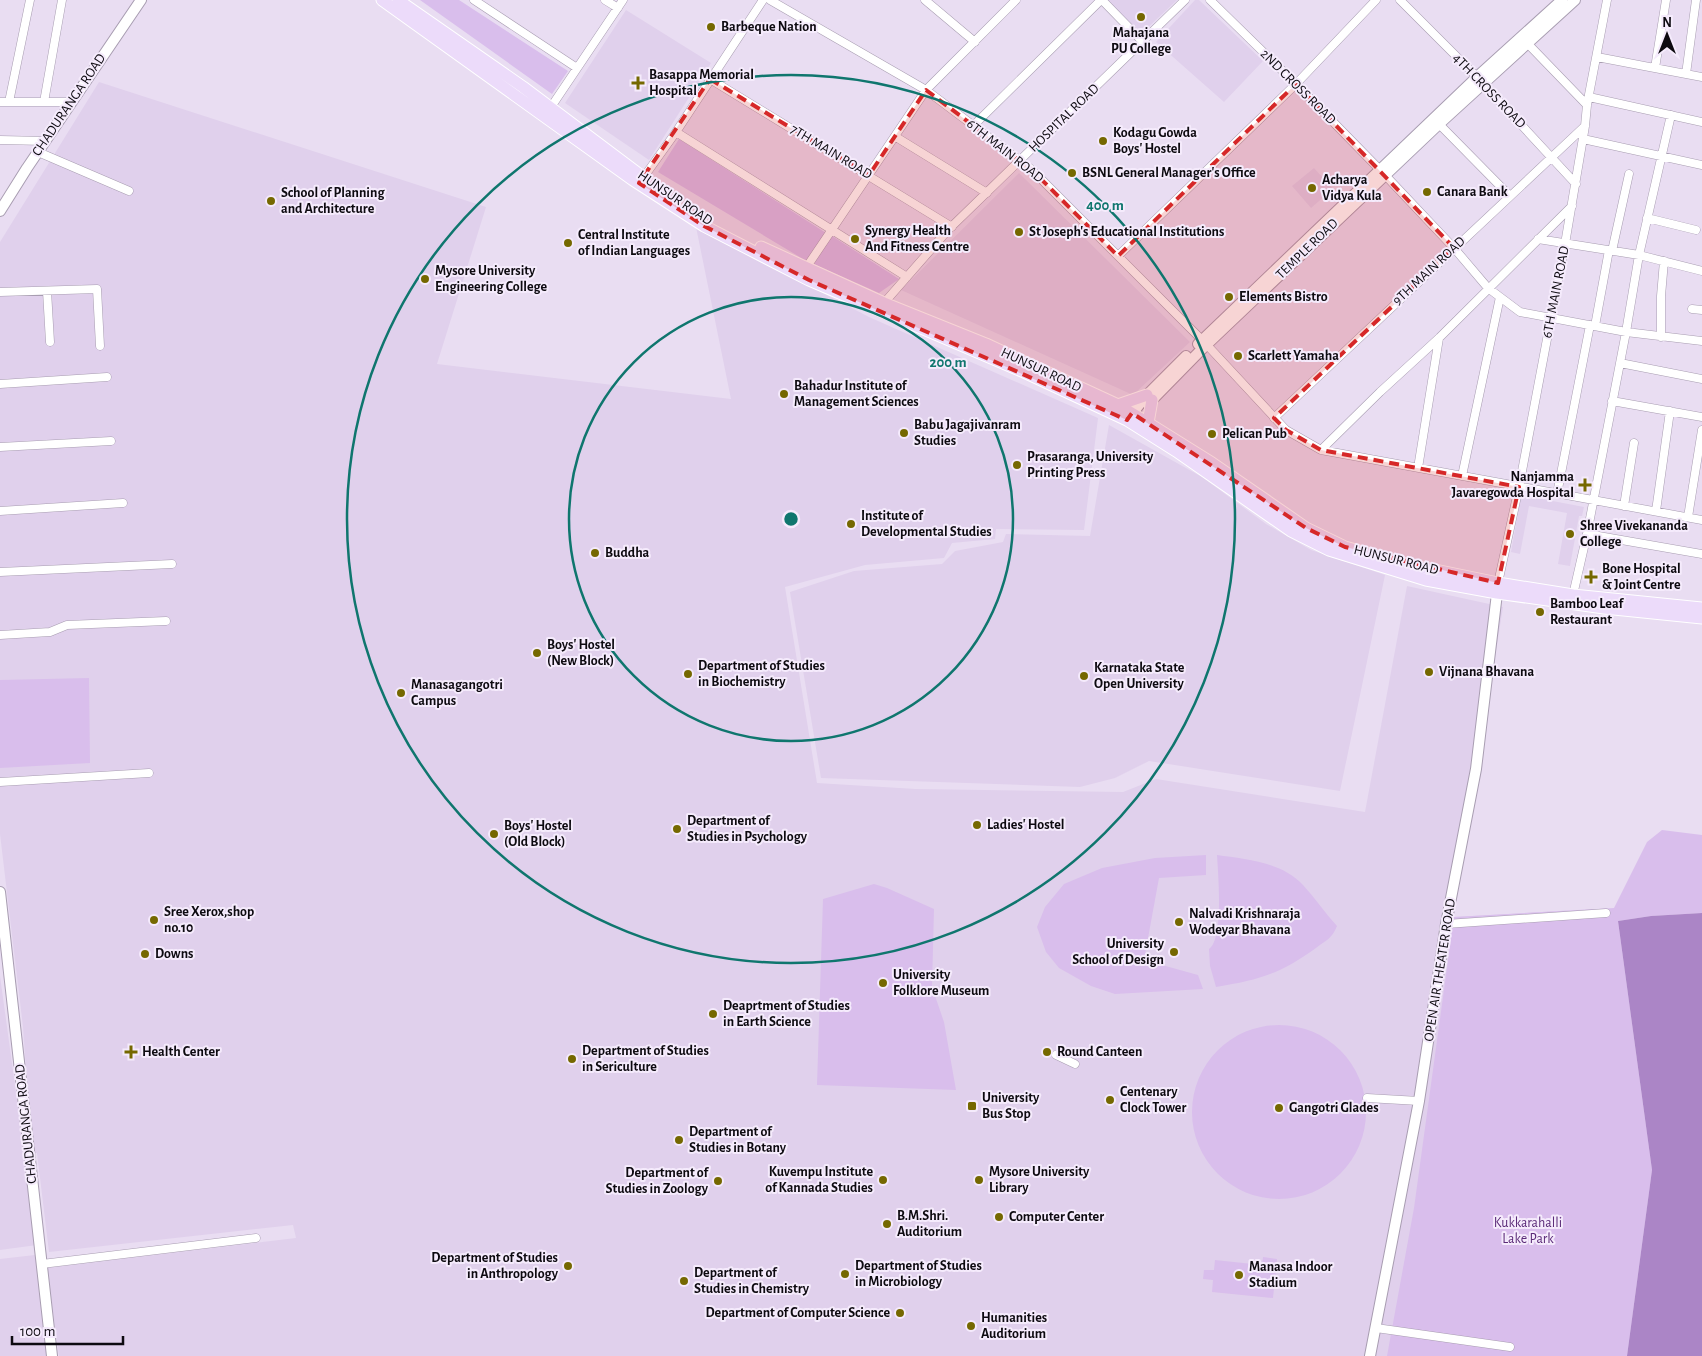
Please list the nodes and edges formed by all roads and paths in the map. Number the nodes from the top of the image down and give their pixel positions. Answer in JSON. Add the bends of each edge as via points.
{"nodes":[{"id":1,"x":30,"y":0,"type":"edge"},
{"id":2,"x":62,"y":0,"type":"edge"},
{"id":3,"x":141,"y":0,"type":"edge"},
{"id":4,"x":382,"y":0,"type":"edge"},
{"id":5,"x":398,"y":0,"type":"edge"},
{"id":6,"x":474,"y":0,"type":"edge"},
{"id":7,"x":605,"y":0,"type":"edge"},
{"id":8,"x":623,"y":0,"type":"edge"},
{"id":9,"x":763,"y":0,"type":"edge"},
{"id":10,"x":770,"y":0,"type":"edge"},
{"id":11,"x":924,"y":0,"type":"edge"},
{"id":12,"x":1016,"y":0,"type":"edge"},
{"id":13,"x":1102,"y":0,"type":"edge"},
{"id":14,"x":1185,"y":0,"type":"edge"},
{"id":15,"x":1210,"y":0,"type":"edge"},
{"id":16,"x":1376,"y":0,"type":"edge"},
{"id":17,"x":1400,"y":0,"type":"edge"},
{"id":18,"x":1562,"y":0,"type":"edge"},
{"id":19,"x":1575,"y":0,"type":"edge"},
{"id":20,"x":1607,"y":0,"type":"edge"},
{"id":21,"x":1666,"y":0,"type":"edge"},
{"id":22,"x":1696,"y":0,"type":"edge"},
{"id":23,"x":618,"y":8,"type":"junction"},
{"id":24,"x":975,"y":42,"type":"junction"},
{"id":25,"x":1143,"y":42,"type":"junction"},
{"id":26,"x":1528,"y":44,"type":"junction"},
{"id":27,"x":1597,"y":56,"type":"junction"},
{"id":28,"x":578,"y":68,"type":"junction"},
{"id":29,"x":1655,"y":68,"type":"junction"},
{"id":30,"x":1686,"y":74,"type":"junction"},
{"id":31,"x":1702,"y":77,"type":"edge"},
{"id":32,"x":710,"y":79,"type":"junction"},
{"id":33,"x":1481,"y":80,"type":"junction"},
{"id":34,"x":1296,"y":84,"type":"junction"},
{"id":35,"x":926,"y":90,"type":"junction"},
{"id":36,"x":1588,"y":101,"type":"junction"},
{"id":37,"x":4,"y":102,"type":"edge"},
{"id":38,"x":44,"y":102,"type":"junction"},
{"id":39,"x":71,"y":102,"type":"junction"},
{"id":40,"x":547,"y":112,"type":"junction"},
{"id":41,"x":1671,"y":115,"type":"junction"},
{"id":42,"x":1702,"y":122,"type":"edge"},
{"id":43,"x":1439,"y":124,"type":"junction"},
{"id":44,"x":973,"y":126,"type":"junction"},
{"id":45,"x":1585,"y":126,"type":"junction"},
{"id":46,"x":676,"y":132,"type":"junction"},
{"id":47,"x":896,"y":137,"type":"junction"},
{"id":48,"x":1583,"y":139,"type":"junction"},
{"id":49,"x":0,"y":140,"type":"edge"},
{"id":50,"x":45,"y":141,"type":"junction"},
{"id":51,"x":38,"y":152,"type":"junction"},
{"id":52,"x":1551,"y":156,"type":"junction"},
{"id":53,"x":1662,"y":156,"type":"junction"},
{"id":54,"x":1020,"y":161,"type":"junction"},
{"id":55,"x":1702,"y":165,"type":"edge"},
{"id":56,"x":1382,"y":172,"type":"junction"},
{"id":57,"x":1629,"y":174,"type":"dead end"},
{"id":58,"x":869,"y":175,"type":"junction"},
{"id":59,"x":641,"y":180,"type":"junction"},
{"id":60,"x":1576,"y":184,"type":"junction"},
{"id":61,"x":130,"y":191,"type":"dead end"},
{"id":62,"x":987,"y":193,"type":"junction"},
{"id":63,"x":1510,"y":196,"type":"junction"},
{"id":64,"x":1572,"y":206,"type":"junction"},
{"id":65,"x":0,"y":211,"type":"edge"},
{"id":66,"x":1647,"y":218,"type":"junction"},
{"id":67,"x":952,"y":227,"type":"junction"},
{"id":68,"x":1696,"y":230,"type":"dead end"},
{"id":69,"x":831,"y":231,"type":"junction"},
{"id":70,"x":1538,"y":239,"type":"junction"},
{"id":71,"x":1565,"y":244,"type":"junction"},
{"id":72,"x":1454,"y":248,"type":"junction"},
{"id":73,"x":1611,"y":251,"type":"junction"},
{"id":74,"x":1639,"y":255,"type":"junction"},
{"id":75,"x":1118,"y":256,"type":"junction"},
{"id":76,"x":1664,"y":261,"type":"junction"},
{"id":77,"x":806,"y":268,"type":"junction"},
{"id":78,"x":1702,"y":271,"type":"edge"},
{"id":79,"x":907,"y":277,"type":"junction"},
{"id":80,"x":1488,"y":288,"type":"junction"},
{"id":81,"x":47,"y":291,"type":"junction"},
{"id":82,"x":0,"y":292,"type":"edge"},
{"id":83,"x":1500,"y":297,"type":"junction"},
{"id":84,"x":884,"y":303,"type":"junction"},
{"id":85,"x":1692,"y":309,"type":"dead end"},
{"id":86,"x":1702,"y":310,"type":"edge"},
{"id":87,"x":1551,"y":318,"type":"junction"},
{"id":88,"x":1592,"y":326,"type":"junction"},
{"id":89,"x":1626,"y":332,"type":"junction"},
{"id":90,"x":1660,"y":337,"type":"junction"},
{"id":91,"x":1439,"y":338,"type":"junction"},
{"id":92,"x":1702,"y":341,"type":"edge"},
{"id":93,"x":50,"y":342,"type":"dead end"},
{"id":94,"x":1205,"y":342,"type":"junction"},
{"id":95,"x":100,"y":346,"type":"dead end"},
{"id":96,"x":1620,"y":363,"type":"junction"},
{"id":97,"x":107,"y":377,"type":"dead end"},
{"id":98,"x":1702,"y":379,"type":"edge"},
{"id":99,"x":0,"y":384,"type":"edge"},
{"id":100,"x":1149,"y":398,"type":"junction"},
{"id":101,"x":1612,"y":401,"type":"junction"},
{"id":102,"x":1118,"y":405,"type":"junction"},
{"id":103,"x":1670,"y":411,"type":"junction"},
{"id":104,"x":1702,"y":417,"type":"edge"},
{"id":105,"x":1274,"y":418,"type":"junction"},
{"id":106,"x":1137,"y":420,"type":"junction"},
{"id":107,"x":1702,"y":430,"type":"edge"},
{"id":108,"x":111,"y":441,"type":"dead end"},
{"id":109,"x":1634,"y":443,"type":"dead end"},
{"id":110,"x":0,"y":448,"type":"edge"},
{"id":111,"x":1321,"y":450,"type":"junction"},
{"id":112,"x":1418,"y":468,"type":"junction"},
{"id":113,"x":1462,"y":476,"type":"junction"},
{"id":114,"x":1519,"y":487,"type":"junction"},
{"id":115,"x":1557,"y":494,"type":"junction"},
{"id":116,"x":1593,"y":500,"type":"junction"},
{"id":117,"x":123,"y":504,"type":"dead end"},
{"id":118,"x":1624,"y":506,"type":"junction"},
{"id":119,"x":0,"y":511,"type":"edge"},
{"id":120,"x":1656,"y":512,"type":"junction"},
{"id":121,"x":1688,"y":517,"type":"junction"},
{"id":122,"x":1702,"y":520,"type":"edge"},
{"id":123,"x":1587,"y":534,"type":"junction"},
{"id":124,"x":1702,"y":554,"type":"edge"},
{"id":125,"x":172,"y":564,"type":"dead end"},
{"id":126,"x":0,"y":572,"type":"edge"},
{"id":127,"x":1498,"y":588,"type":"junction"},
{"id":128,"x":1573,"y":595,"type":"junction"},
{"id":129,"x":1702,"y":608,"type":"edge"},
{"id":130,"x":1702,"y":618,"type":"edge"},
{"id":131,"x":166,"y":621,"type":"dead end"},
{"id":132,"x":0,"y":635,"type":"edge"},
{"id":133,"x":149,"y":774,"type":"dead end"},
{"id":134,"x":0,"y":782,"type":"edge"},
{"id":135,"x":0,"y":892,"type":"edge"},
{"id":136,"x":1606,"y":913,"type":"dead end"},
{"id":137,"x":1446,"y":924,"type":"junction"},
{"id":138,"x":1056,"y":1055,"type":"dead end"},
{"id":139,"x":1075,"y":1064,"type":"dead end"},
{"id":140,"x":1367,"y":1098,"type":"dead end"},
{"id":141,"x":1419,"y":1101,"type":"junction"},
{"id":142,"x":256,"y":1238,"type":"dead end"},
{"id":143,"x":42,"y":1264,"type":"junction"},
{"id":144,"x":1376,"y":1328,"type":"junction"},
{"id":145,"x":1510,"y":1347,"type":"dead end"},
{"id":146,"x":52,"y":1356,"type":"edge"},
{"id":147,"x":1370,"y":1356,"type":"edge"}],
"edges":[{"from":1,"to":37,"type":"street"},
{"from":2,"to":38,"type":"street"},
{"from":3,"to":39,"type":"street","name":"CHADURANGA ROAD"},
{"from":4,"to":40,"type":"main road"},
{"from":5,"to":40,"type":"main road","name":"HUNSUR ROAD"},
{"from":6,"to":28,"type":"street"},
{"from":7,"to":23,"type":"street"},
{"from":8,"to":23,"type":"street"},
{"from":9,"to":32,"type":"street"},
{"from":10,"to":35,"type":"street","name":"6TH MAIN ROAD"},
{"from":11,"to":24,"type":"street"},
{"from":12,"to":24,"type":"street"},
{"from":13,"to":25,"type":"street"},
{"from":13,"to":44,"type":"street"},
{"from":14,"to":25,"type":"street","name":"HOSPITAL ROAD"},
{"from":15,"to":34,"type":"street","name":"2ND CROSS ROAD"},
{"from":16,"to":34,"type":"street"},
{"from":17,"to":33,"type":"street","name":"4TH CROSS ROAD"},
{"from":18,"to":33,"type":"street","name":"TEMPLE ROAD"},
{"from":19,"to":26,"type":"street","name":"TEMPLE ROAD"},
{"from":20,"to":27,"type":"street","name":"6TH MAIN ROAD"},
{"from":21,"to":29,"type":"street"},
{"from":22,"to":30,"type":"street"},
{"from":23,"to":28,"type":"street"},
{"from":24,"to":35,"type":"street"},
{"from":25,"to":54,"type":"street","name":"HOSPITAL ROAD"},
{"from":26,"to":33,"type":"street","name":"TEMPLE ROAD"},
{"from":26,"to":36,"type":"street"},
{"from":27,"to":29,"type":"street"},
{"from":27,"to":36,"type":"street","name":"6TH MAIN ROAD"},
{"from":28,"to":40,"type":"street"},
{"from":29,"to":30,"type":"street"},
{"from":30,"to":31,"type":"street"},
{"from":32,"to":46,"type":"street"},
{"from":32,"to":58,"type":"street","name":"7TH MAIN ROAD"},
{"from":33,"to":43,"type":"street","name":"TEMPLE ROAD"},
{"from":33,"to":52,"type":"street","name":"4TH CROSS ROAD"},
{"from":33,"to":56,"type":"street","name":"TEMPLE ROAD"},
{"from":34,"to":56,"type":"street","name":"2ND CROSS ROAD"},
{"from":34,"to":75,"type":"street"},
{"from":35,"to":44,"type":"street","name":"6TH MAIN ROAD"},
{"from":35,"to":47,"type":"street"},
{"from":36,"to":41,"type":"street"},
{"from":36,"to":45,"type":"street","name":"6TH MAIN ROAD"},
{"from":37,"to":38,"type":"street"},
{"from":38,"to":39,"type":"street"},
{"from":39,"to":50,"type":"street","name":"CHADURANGA ROAD"},
{"from":40,"to":59,"type":"main road","name":"HUNSUR ROAD"},
{"from":41,"to":42,"type":"street"},
{"from":41,"to":53,"type":"street"},
{"from":43,"to":56,"type":"street","name":"TEMPLE ROAD"},
{"from":43,"to":63,"type":"street"},
{"from":44,"to":54,"type":"street","name":"6TH MAIN ROAD"},
{"from":45,"to":48,"type":"street","name":"6TH MAIN ROAD"},
{"from":45,"to":52,"type":"street","name":"9TH MAIN ROAD"},
{"from":46,"to":59,"type":"street"},
{"from":46,"to":69,"type":"street"},
{"from":47,"to":58,"type":"street"},
{"from":47,"to":62,"type":"street"},
{"from":48,"to":53,"type":"street"},
{"from":48,"to":60,"type":"street","name":"6TH MAIN ROAD"},
{"from":49,"to":50,"type":"street"},
{"from":50,"to":51,"type":"street","name":"CHADURANGA ROAD"},
{"from":51,"to":61,"type":"street"},
{"from":51,"to":65,"type":"street","name":"CHADURANGA ROAD"},
{"from":52,"to":60,"type":"street","name":"4TH CROSS ROAD"},
{"from":52,"to":63,"type":"street","name":"9TH MAIN ROAD"},
{"from":53,"to":55,"type":"street"},
{"from":53,"to":66,"type":"street"},
{"from":54,"to":62,"type":"street","name":"HOSPITAL ROAD"},
{"from":54,"to":75,"type":"street","name":"6TH MAIN ROAD","via":[[1032,169]]},
{"from":56,"to":72,"type":"street","name":"2ND CROSS ROAD"},
{"from":56,"to":94,"type":"street","name":"TEMPLE ROAD"},
{"from":57,"to":73,"type":"street"},
{"from":58,"to":67,"type":"street","name":"7TH MAIN ROAD"},
{"from":58,"to":69,"type":"street"},
{"from":59,"to":77,"type":"main road","name":"HUNSUR ROAD","via":[[702,220]]},
{"from":59,"to":106,"type":"main road","via":[[704,226],[810,280]]},
{"from":60,"to":64,"type":"street","name":"6TH MAIN ROAD"},
{"from":62,"to":67,"type":"street","name":"HOSPITAL ROAD"},
{"from":63,"to":72,"type":"street","name":"9TH MAIN ROAD"},
{"from":64,"to":70,"type":"street"},
{"from":64,"to":71,"type":"street","name":"6TH MAIN ROAD"},
{"from":66,"to":68,"type":"street"},
{"from":66,"to":74,"type":"street"},
{"from":67,"to":79,"type":"street","name":"HOSPITAL ROAD"},
{"from":69,"to":77,"type":"street"},
{"from":69,"to":79,"type":"street"},
{"from":70,"to":71,"type":"street"},
{"from":70,"to":80,"type":"street"},
{"from":71,"to":73,"type":"street"},
{"from":71,"to":87,"type":"street","name":"6TH MAIN ROAD"},
{"from":72,"to":80,"type":"street","name":"2ND CROSS ROAD"},
{"from":72,"to":105,"type":"street","name":"9TH MAIN ROAD"},
{"from":73,"to":74,"type":"street"},
{"from":73,"to":88,"type":"street"},
{"from":74,"to":76,"type":"street"},
{"from":74,"to":89,"type":"street"},
{"from":75,"to":94,"type":"street","name":"6TH MAIN ROAD"},
{"from":76,"to":78,"type":"street"},
{"from":76,"to":90,"type":"street"},
{"from":77,"to":84,"type":"main road","name":"HUNSUR ROAD"},
{"from":79,"to":84,"type":"street","name":"HOSPITAL ROAD"},
{"from":80,"to":83,"type":"street","name":"2ND CROSS ROAD"},
{"from":80,"to":91,"type":"street"},
{"from":81,"to":82,"type":"street"},
{"from":81,"to":93,"type":"street"},
{"from":81,"to":95,"type":"street","via":[[97,289]]},
{"from":83,"to":87,"type":"street","name":"2ND CROSS ROAD","via":[[1520,312]]},
{"from":83,"to":113,"type":"street"},
{"from":84,"to":102,"type":"main road","name":"HUNSUR ROAD","via":[[986,344]]},
{"from":85,"to":86,"type":"street"},
{"from":87,"to":88,"type":"street","name":"2ND CROSS ROAD"},
{"from":87,"to":114,"type":"street","name":"6TH MAIN ROAD"},
{"from":88,"to":89,"type":"street","name":"2ND CROSS ROAD"},
{"from":88,"to":115,"type":"street"},
{"from":89,"to":90,"type":"street","name":"2ND CROSS ROAD"},
{"from":89,"to":96,"type":"street"},
{"from":90,"to":92,"type":"street","name":"2ND CROSS ROAD"},
{"from":91,"to":111,"type":"street"},
{"from":91,"to":112,"type":"street"},
{"from":94,"to":100,"type":"street","name":"TEMPLE ROAD"},
{"from":94,"to":105,"type":"street","name":"6TH MAIN ROAD"},
{"from":96,"to":98,"type":"street"},
{"from":96,"to":101,"type":"street"},
{"from":97,"to":99,"type":"street"},
{"from":100,"to":102,"type":"main road"},
{"from":100,"to":106,"type":"main road"},
{"from":100,"to":106,"type":"street","name":"TEMPLE ROAD"},
{"from":101,"to":103,"type":"street"},
{"from":101,"to":116,"type":"street"},
{"from":102,"to":106,"type":"main road","name":"HUNSUR ROAD"},
{"from":103,"to":104,"type":"street"},
{"from":103,"to":120,"type":"street"},
{"from":105,"to":111,"type":"street","name":"6TH MAIN ROAD","via":[[1286,430]]},
{"from":106,"to":127,"type":"main road","name":"HUNSUR ROAD","via":[[1306,528],[1345,547]]},
{"from":107,"to":121,"type":"street"},
{"from":108,"to":110,"type":"street"},
{"from":109,"to":118,"type":"street"},
{"from":111,"to":112,"type":"street","name":"6TH MAIN ROAD"},
{"from":112,"to":113,"type":"street","name":"6TH MAIN ROAD"},
{"from":113,"to":114,"type":"street","name":"6TH MAIN ROAD"},
{"from":114,"to":115,"type":"street","name":"6TH MAIN ROAD"},
{"from":114,"to":127,"type":"street","name":"6TH MAIN ROAD"},
{"from":115,"to":116,"type":"street","name":"6TH MAIN ROAD"},
{"from":116,"to":118,"type":"street","name":"6TH MAIN ROAD"},
{"from":116,"to":123,"type":"street"},
{"from":117,"to":119,"type":"street"},
{"from":118,"to":120,"type":"street","name":"6TH MAIN ROAD"},
{"from":120,"to":121,"type":"street","name":"6TH MAIN ROAD"},
{"from":121,"to":122,"type":"street","name":"6TH MAIN ROAD"},
{"from":123,"to":124,"type":"street"},
{"from":123,"to":128,"type":"street"},
{"from":125,"to":126,"type":"street"},
{"from":127,"to":128,"type":"main road","name":"HUNSUR ROAD"},
{"from":127,"to":130,"type":"main road","via":[[1604,608]]},
{"from":127,"to":137,"type":"street","name":"OPEN AIR THEATER ROAD","via":[[1476,769]]},
{"from":128,"to":129,"type":"main road","name":"HUNSUR ROAD"},
{"from":131,"to":132,"type":"street","via":[[67,625],[50,632]]},
{"from":133,"to":134,"type":"street"},
{"from":135,"to":143,"type":"street","name":"CHADURANGA ROAD"},
{"from":136,"to":137,"type":"street"},
{"from":137,"to":141,"type":"street","name":"OPEN AIR THEATER ROAD"},
{"from":138,"to":139,"type":"street"},
{"from":140,"to":141,"type":"street"},
{"from":141,"to":144,"type":"street","name":"OPEN AIR THEATER ROAD"},
{"from":142,"to":143,"type":"street"},
{"from":143,"to":146,"type":"street","name":"CHADURANGA ROAD"},
{"from":144,"to":145,"type":"street"},
{"from":144,"to":147,"type":"street","name":"OPEN AIR THEATER ROAD"}]}
